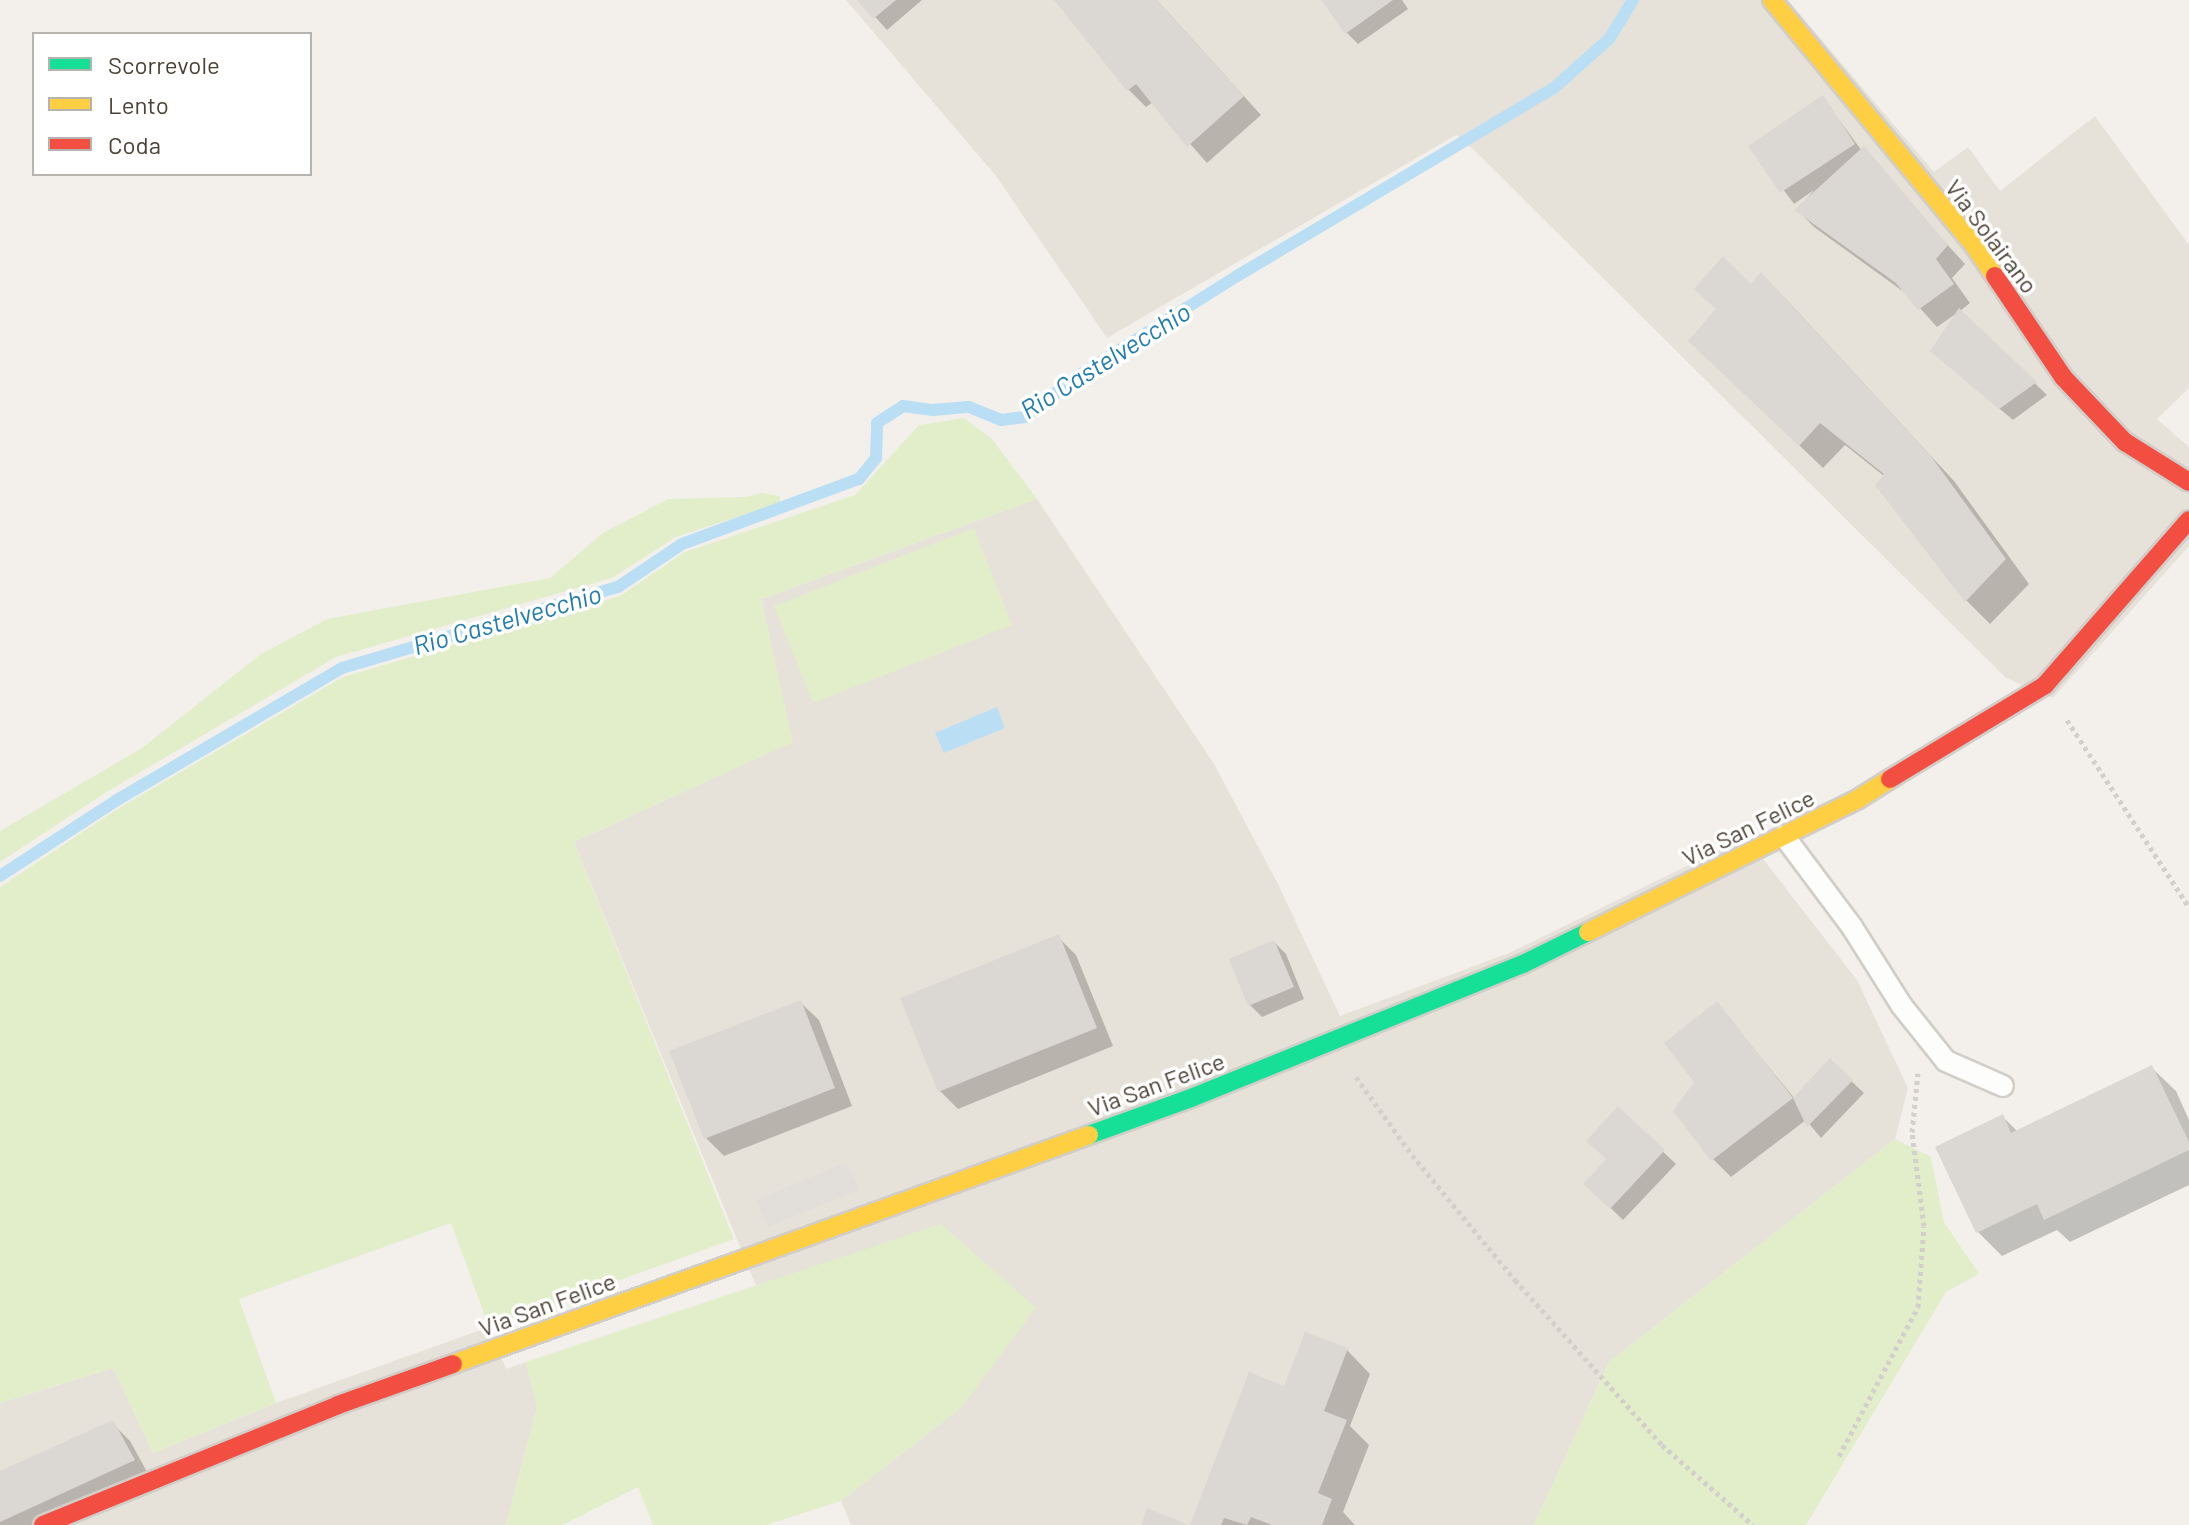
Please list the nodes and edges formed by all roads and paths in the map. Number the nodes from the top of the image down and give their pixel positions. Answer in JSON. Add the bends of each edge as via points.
{"nodes":[{"id":1,"x":1772,"y":0,"type":"edge"},
{"id":2,"x":2189,"y":482,"type":"edge"},
{"id":3,"x":2189,"y":520,"type":"edge"},
{"id":4,"x":2045,"y":685,"type":"junction"},
{"id":5,"x":1784,"y":836,"type":"junction"},
{"id":6,"x":2189,"y":907,"type":"edge"},
{"id":7,"x":1332,"y":1044,"type":"junction"},
{"id":8,"x":1919,"y":1065,"type":"dead end"},
{"id":9,"x":2003,"y":1086,"type":"dead end"},
{"id":10,"x":1839,"y":1456,"type":"dead end"},
{"id":11,"x":43,"y":1525,"type":"edge"},
{"id":12,"x":1753,"y":1525,"type":"edge"}],
"edges":[{"from":1,"to":2,"type":"street","name":"Via Solairano","via":[[1971,241],[2063,377],[2125,442]]},
{"from":3,"to":4,"type":"street","name":"Via San Felice"},
{"from":4,"to":5,"type":"street","name":"Via San Felice","via":[[1858,799]]},
{"from":4,"to":6,"type":"path"},
{"from":5,"to":7,"type":"street","name":"Via San Felice","via":[[1523,964]]},
{"from":5,"to":9,"type":"lane","via":[[1946,1061]]},
{"from":7,"to":11,"type":"street","name":"Via San Felice","via":[[338,1405]]},
{"from":7,"to":12,"type":"path","via":[[1412,1155],[1515,1280],[1662,1445]]},
{"from":8,"to":10,"type":"path","via":[[1912,1132],[1924,1226],[1918,1307]]}]}
